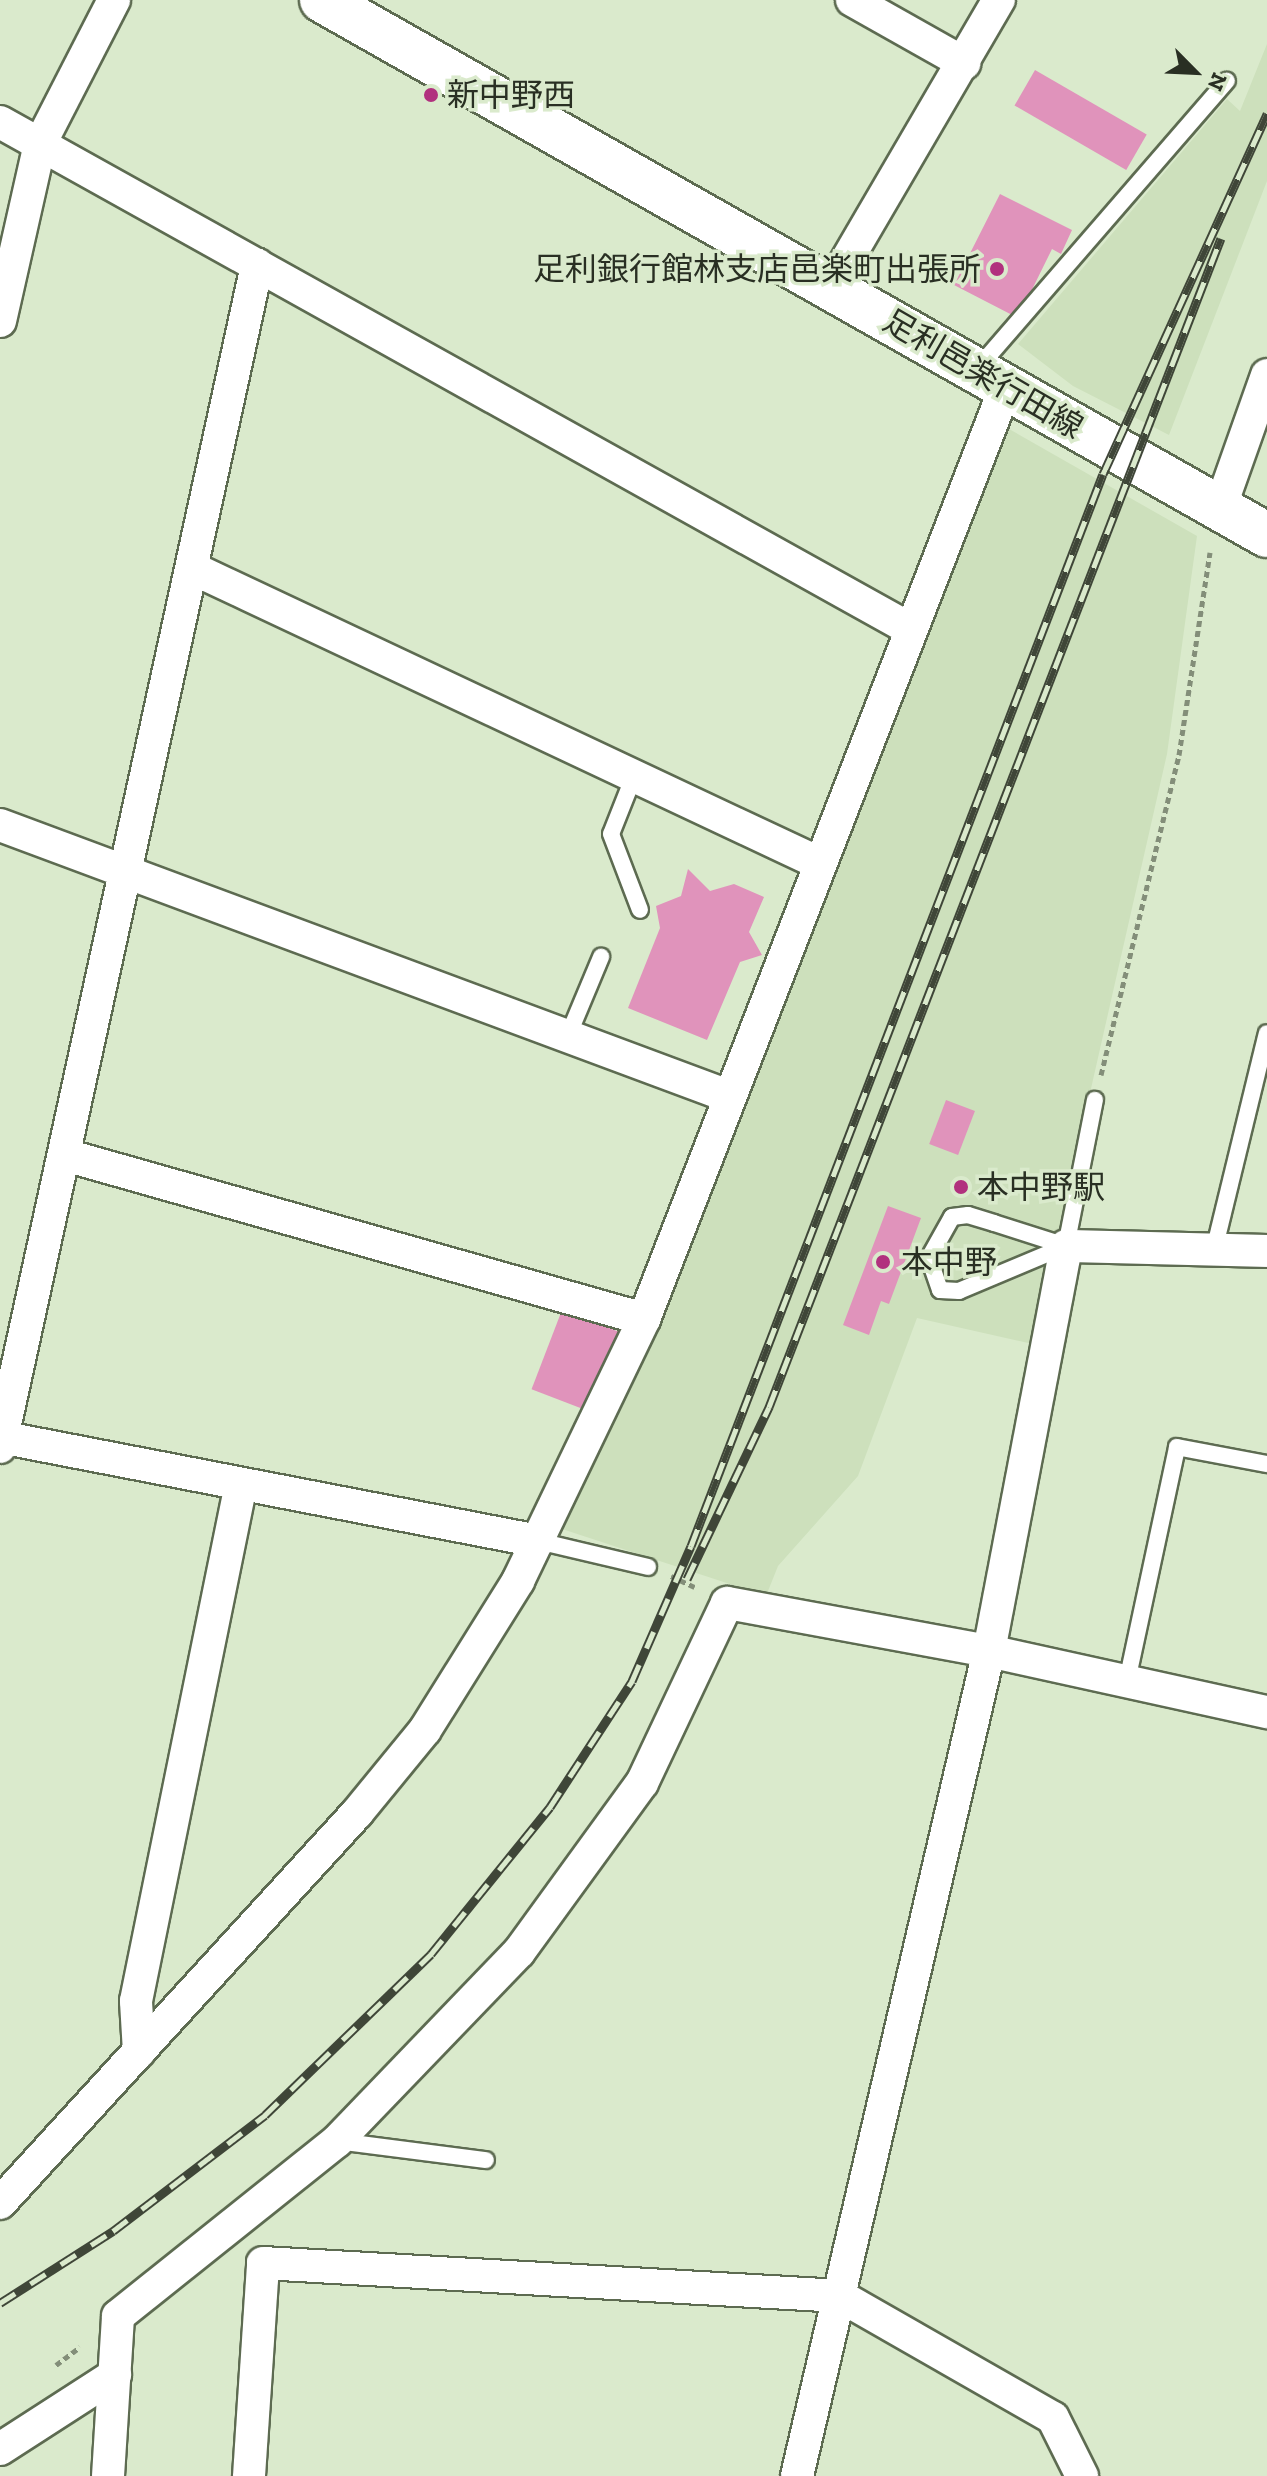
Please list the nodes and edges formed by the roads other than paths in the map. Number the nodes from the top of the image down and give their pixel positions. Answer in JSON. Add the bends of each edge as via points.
{"nodes":[{"id":1,"x":114,"y":0,"type":"edge"},
{"id":2,"x":322,"y":0,"type":"edge"},
{"id":3,"x":852,"y":0,"type":"edge"},
{"id":4,"x":999,"y":0,"type":"edge"},
{"id":5,"x":964,"y":63,"type":"junction"},
{"id":6,"x":1227,"y":81,"type":"dead end"},
{"id":7,"x":0,"y":122,"type":"edge"},
{"id":8,"x":40,"y":144,"type":"junction"},
{"id":9,"x":257,"y":265,"type":"junction"},
{"id":10,"x":831,"y":287,"type":"junction"},
{"id":11,"x":0,"y":321,"type":"edge"},
{"id":12,"x":1267,"y":375,"type":"edge"},
{"id":13,"x":991,"y":378,"type":"junction"},
{"id":14,"x":1218,"y":522,"type":"junction"},
{"id":15,"x":1267,"y":535,"type":"edge"},
{"id":16,"x":196,"y":570,"type":"junction"},
{"id":17,"x":910,"y":629,"type":"junction"},
{"id":18,"x":634,"y":776,"type":"junction"},
{"id":19,"x":0,"y":825,"type":"edge"},
{"id":20,"x":819,"y":863,"type":"junction"},
{"id":21,"x":129,"y":869,"type":"junction"},
{"id":22,"x":640,"y":910,"type":"dead end"},
{"id":23,"x":601,"y":957,"type":"dead end"},
{"id":24,"x":1267,"y":1033,"type":"edge"},
{"id":25,"x":568,"y":1036,"type":"junction"},
{"id":26,"x":728,"y":1096,"type":"junction"},
{"id":27,"x":1095,"y":1100,"type":"road end"},
{"id":28,"x":65,"y":1155,"type":"junction"},
{"id":29,"x":1066,"y":1246,"type":"junction"},
{"id":30,"x":1214,"y":1250,"type":"junction"},
{"id":31,"x":1267,"y":1251,"type":"edge"},
{"id":32,"x":644,"y":1319,"type":"junction"},
{"id":33,"x":1,"y":1440,"type":"edge"},
{"id":34,"x":1267,"y":1464,"type":"edge"},
{"id":35,"x":240,"y":1489,"type":"junction"},
{"id":36,"x":538,"y":1541,"type":"junction"},
{"id":37,"x":648,"y":1567,"type":"road end"},
{"id":38,"x":989,"y":1651,"type":"junction"},
{"id":39,"x":1127,"y":1681,"type":"junction"},
{"id":40,"x":1267,"y":1712,"type":"edge"},
{"id":41,"x":139,"y":2052,"type":"junction"},
{"id":42,"x":337,"y":2141,"type":"junction"},
{"id":43,"x":486,"y":2160,"type":"dead end"},
{"id":44,"x":0,"y":2203,"type":"edge"},
{"id":45,"x":840,"y":2296,"type":"junction"},
{"id":46,"x":115,"y":2375,"type":"junction"},
{"id":47,"x":0,"y":2449,"type":"edge"},
{"id":48,"x":108,"y":2476,"type":"edge"},
{"id":49,"x":249,"y":2476,"type":"edge"},
{"id":50,"x":797,"y":2476,"type":"edge"},
{"id":51,"x":1082,"y":2476,"type":"edge"}],
"edges":[{"from":1,"to":8,"type":"street"},
{"from":2,"to":10,"type":"main road","name":"足利邑楽行田線"},
{"from":3,"to":5,"type":"street"},
{"from":4,"to":5,"type":"street"},
{"from":5,"to":10,"type":"street"},
{"from":6,"to":13,"type":"lane"},
{"from":7,"to":8,"type":"street"},
{"from":8,"to":9,"type":"street"},
{"from":8,"to":11,"type":"street"},
{"from":9,"to":16,"type":"street"},
{"from":9,"to":17,"type":"street"},
{"from":10,"to":13,"type":"main road","name":"足利邑楽行田線"},
{"from":12,"to":14,"type":"street"},
{"from":13,"to":14,"type":"main road","name":"足利邑楽行田線"},
{"from":13,"to":17,"type":"street"},
{"from":14,"to":15,"type":"main road","name":"足利邑楽行田線"},
{"from":16,"to":18,"type":"street"},
{"from":16,"to":21,"type":"street"},
{"from":17,"to":20,"type":"street"},
{"from":18,"to":20,"type":"street"},
{"from":18,"to":22,"type":"lane","via":[[611,834]]},
{"from":19,"to":21,"type":"street"},
{"from":20,"to":26,"type":"street"},
{"from":21,"to":25,"type":"street"},
{"from":21,"to":28,"type":"street"},
{"from":23,"to":25,"type":"lane"},
{"from":24,"to":30,"type":"lane"},
{"from":25,"to":26,"type":"street"},
{"from":26,"to":32,"type":"street"},
{"from":27,"to":29,"type":"lane"},
{"from":28,"to":32,"type":"street"},
{"from":28,"to":33,"type":"street"},
{"from":29,"to":29,"type":"lane","via":[[959,1291],[940,1290],[929,1273],[929,1258],[952,1217]]},
{"from":29,"to":30,"type":"street"},
{"from":29,"to":38,"type":"street"},
{"from":30,"to":31,"type":"street"},
{"from":32,"to":36,"type":"street"},
{"from":33,"to":35,"type":"street"},
{"from":34,"to":39,"type":"lane","via":[[1177,1447]]},
{"from":35,"to":36,"type":"street"},
{"from":35,"to":41,"type":"street","via":[[136,2001]]},
{"from":36,"to":37,"type":"lane"},
{"from":36,"to":41,"type":"street","via":[[425,1730]]},
{"from":38,"to":39,"type":"street"},
{"from":38,"to":42,"type":"street","via":[[727,1603],[642,1783],[519,1952]]},
{"from":38,"to":45,"type":"street"},
{"from":39,"to":40,"type":"street"},
{"from":41,"to":44,"type":"street"},
{"from":42,"to":43,"type":"lane"},
{"from":42,"to":46,"type":"street","via":[[118,2316]]},
{"from":45,"to":49,"type":"street","via":[[263,2263]]},
{"from":45,"to":50,"type":"street"},
{"from":45,"to":51,"type":"street","via":[[1053,2418]]},
{"from":46,"to":47,"type":"street"},
{"from":46,"to":48,"type":"street"}]}
